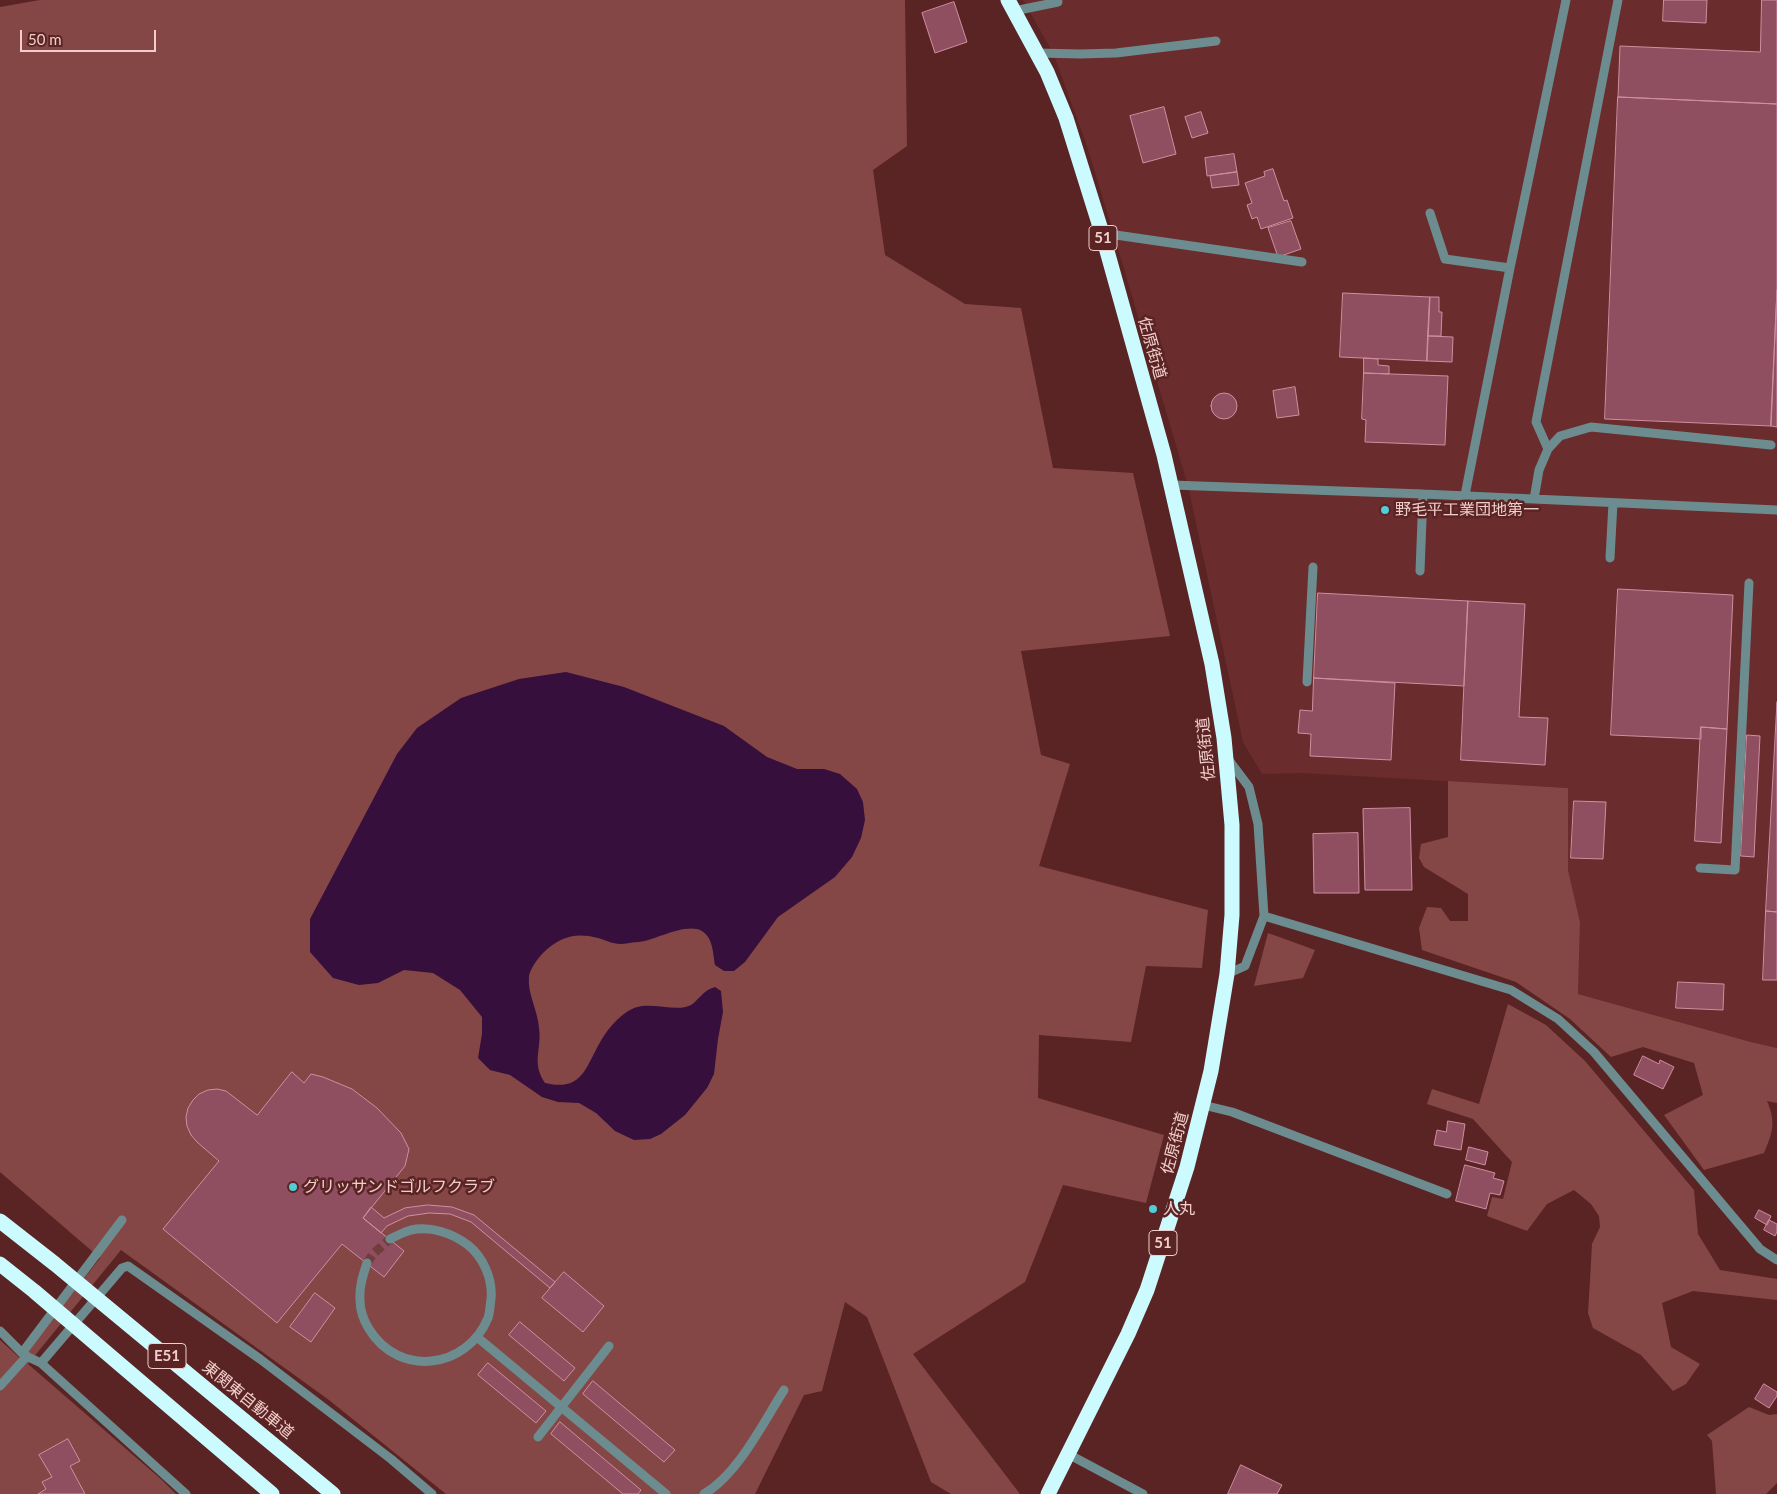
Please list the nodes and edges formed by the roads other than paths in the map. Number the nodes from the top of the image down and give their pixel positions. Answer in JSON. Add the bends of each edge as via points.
{"nodes":[{"id":1,"x":1566,"y":0,"type":"edge"},
{"id":2,"x":1618,"y":0,"type":"edge"},
{"id":3,"x":1058,"y":2,"type":"dead end"},
{"id":4,"x":1011,"y":6,"type":"edge"},
{"id":5,"x":1216,"y":41,"type":"dead end"},
{"id":6,"x":1037,"y":53,"type":"junction"},
{"id":7,"x":1430,"y":213,"type":"dead end"},
{"id":8,"x":1102,"y":233,"type":"junction"},
{"id":9,"x":1302,"y":262,"type":"dead end"},
{"id":10,"x":1510,"y":268,"type":"junction"},
{"id":11,"x":1771,"y":445,"type":"dead end"},
{"id":12,"x":1548,"y":449,"type":"junction"},
{"id":13,"x":1172,"y":485,"type":"junction"},
{"id":14,"x":1423,"y":494,"type":"junction"},
{"id":15,"x":1465,"y":496,"type":"junction"},
{"id":16,"x":1534,"y":499,"type":"junction"},
{"id":17,"x":1613,"y":502,"type":"junction"},
{"id":18,"x":1777,"y":510,"type":"edge"},
{"id":19,"x":1610,"y":558,"type":"dead end"},
{"id":20,"x":1314,"y":566,"type":"dead end"},
{"id":21,"x":1420,"y":571,"type":"dead end"},
{"id":22,"x":1749,"y":583,"type":"dead end"},
{"id":23,"x":1307,"y":682,"type":"dead end"},
{"id":24,"x":1225,"y":755,"type":"junction"},
{"id":25,"x":1700,"y":868,"type":"dead end"},
{"id":26,"x":1264,"y":916,"type":"junction"},
{"id":27,"x":1227,"y":974,"type":"junction"},
{"id":28,"x":1203,"y":1105,"type":"junction"},
{"id":29,"x":1447,"y":1194,"type":"dead end"},
{"id":30,"x":122,"y":1220,"type":"dead end"},
{"id":31,"x":0,"y":1221,"type":"edge"},
{"id":32,"x":390,"y":1239,"type":"tunnel mouth"},
{"id":33,"x":1777,"y":1260,"type":"edge"},
{"id":34,"x":367,"y":1263,"type":"tunnel mouth"},
{"id":35,"x":0,"y":1264,"type":"edge"},
{"id":36,"x":0,"y":1331,"type":"edge"},
{"id":37,"x":477,"y":1337,"type":"junction"},
{"id":38,"x":609,"y":1346,"type":"dead end"},
{"id":39,"x":24,"y":1355,"type":"junction"},
{"id":40,"x":41,"y":1363,"type":"junction"},
{"id":41,"x":0,"y":1386,"type":"edge"},
{"id":42,"x":784,"y":1390,"type":"dead end"},
{"id":43,"x":561,"y":1406,"type":"junction"},
{"id":44,"x":538,"y":1438,"type":"dead end"},
{"id":45,"x":1068,"y":1454,"type":"junction"},
{"id":46,"x":186,"y":1494,"type":"edge"},
{"id":47,"x":272,"y":1494,"type":"edge"},
{"id":48,"x":333,"y":1494,"type":"edge"},
{"id":49,"x":432,"y":1494,"type":"edge"},
{"id":50,"x":666,"y":1494,"type":"edge"},
{"id":51,"x":704,"y":1494,"type":"edge"},
{"id":52,"x":1048,"y":1494,"type":"edge"},
{"id":53,"x":1143,"y":1494,"type":"edge"}],
"edges":[{"from":1,"to":10,"type":"street"},
{"from":2,"to":12,"type":"street","via":[[1536,422]]},
{"from":3,"to":4,"type":"street"},
{"from":4,"to":6,"type":"highway","name":"佐原街道","number":"51"},
{"from":5,"to":6,"type":"street","via":[[1116,53]]},
{"from":6,"to":8,"type":"highway","name":"佐原街道","number":"51","via":[[1066,118]]},
{"from":7,"to":10,"type":"street","via":[[1445,259]]},
{"from":8,"to":9,"type":"street"},
{"from":8,"to":13,"type":"highway","name":"佐原街道","number":"51"},
{"from":10,"to":15,"type":"street"},
{"from":11,"to":12,"type":"street","via":[[1591,428],[1560,436]]},
{"from":12,"to":16,"type":"street","via":[[1539,470]]},
{"from":13,"to":14,"type":"street"},
{"from":13,"to":24,"type":"highway","name":"佐原街道","number":"51","via":[[1212,664]]},
{"from":14,"to":15,"type":"street"},
{"from":14,"to":21,"type":"street"},
{"from":15,"to":16,"type":"street"},
{"from":16,"to":17,"type":"street"},
{"from":17,"to":18,"type":"street"},
{"from":17,"to":19,"type":"street"},
{"from":20,"to":23,"type":"street"},
{"from":22,"to":25,"type":"street","via":[[1734,870]]},
{"from":24,"to":26,"type":"street","via":[[1249,787],[1258,824]]},
{"from":24,"to":27,"type":"highway","name":"佐原街道","number":"51","via":[[1233,860]]},
{"from":26,"to":27,"type":"street","via":[[1245,966]]},
{"from":26,"to":33,"type":"street","via":[[1511,990],[1558,1019],[1594,1052],[1760,1249]]},
{"from":27,"to":28,"type":"highway","name":"佐原街道","number":"51"},
{"from":28,"to":29,"type":"street","via":[[1232,1112]]},
{"from":28,"to":45,"type":"highway","name":"佐原街道","number":"51","via":[[1187,1168],[1147,1290]]},
{"from":30,"to":39,"type":"street"},
{"from":31,"to":48,"type":"highway","name":"東関東自動車道","number":"E51"},
{"from":32,"to":37,"type":"street","via":[[411,1230],[434,1229],[456,1236],[475,1251],[487,1270],[492,1293],[488,1316]]},
{"from":34,"to":37,"type":"street","via":[[360,1301],[364,1320],[374,1337],[389,1350],[407,1359],[426,1362],[445,1359],[463,1350]]},
{"from":35,"to":47,"type":"highway","number":"E51"},
{"from":36,"to":39,"type":"street"},
{"from":37,"to":43,"type":"street"},
{"from":38,"to":43,"type":"street"},
{"from":39,"to":40,"type":"street"},
{"from":39,"to":41,"type":"street"},
{"from":40,"to":46,"type":"street"},
{"from":40,"to":49,"type":"street","via":[[117,1273],[128,1266],[268,1365]]},
{"from":42,"to":51,"type":"street","via":[[736,1464],[715,1488]]},
{"from":43,"to":44,"type":"street"},
{"from":43,"to":50,"type":"street"},
{"from":45,"to":52,"type":"highway","name":"佐原街道","number":"51"},
{"from":45,"to":53,"type":"street"}]}
